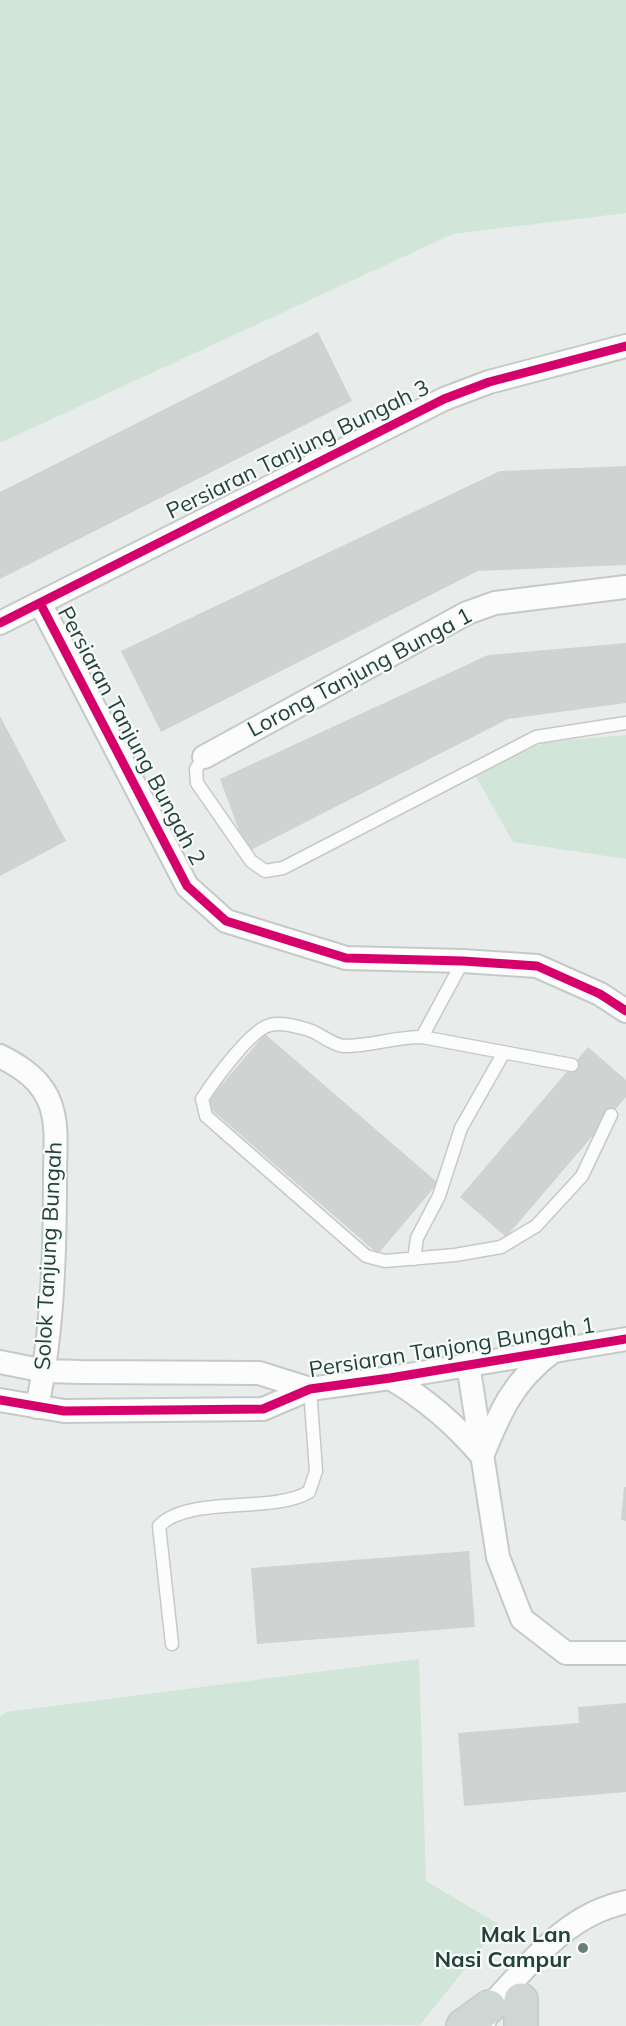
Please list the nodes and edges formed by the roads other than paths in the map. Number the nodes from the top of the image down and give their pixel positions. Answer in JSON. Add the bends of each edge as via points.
{"nodes":[{"id":1,"x":626,"y":346,"type":"edge"},
{"id":2,"x":626,"y":587,"type":"edge"},
{"id":3,"x":40,"y":603,"type":"junction"},
{"id":4,"x":0,"y":623,"type":"edge"},
{"id":5,"x":626,"y":723,"type":"edge"},
{"id":6,"x":204,"y":757,"type":"joint"},
{"id":7,"x":463,"y":961,"type":"junction"},
{"id":8,"x":626,"y":1011,"type":"edge"},
{"id":9,"x":422,"y":1038,"type":"junction"},
{"id":10,"x":503,"y":1054,"type":"junction"},
{"id":11,"x":0,"y":1056,"type":"edge"},
{"id":12,"x":572,"y":1065,"type":"dead end"},
{"id":13,"x":611,"y":1115,"type":"dead end"},
{"id":14,"x":414,"y":1259,"type":"junction"},
{"id":15,"x":626,"y":1339,"type":"edge"},
{"id":16,"x":554,"y":1351,"type":"junction"},
{"id":17,"x":0,"y":1362,"type":"edge"},
{"id":18,"x":468,"y":1364,"type":"junction"},
{"id":19,"x":45,"y":1371,"type":"junction"},
{"id":20,"x":390,"y":1378,"type":"junction"},
{"id":21,"x":310,"y":1389,"type":"junction"},
{"id":22,"x":0,"y":1400,"type":"edge"},
{"id":23,"x":37,"y":1407,"type":"junction"},
{"id":24,"x":482,"y":1456,"type":"junction"},
{"id":25,"x":172,"y":1644,"type":"dead end"},
{"id":26,"x":626,"y":1653,"type":"edge"},
{"id":27,"x":626,"y":1902,"type":"edge"},
{"id":28,"x":541,"y":1952,"type":"junction"},
{"id":29,"x":505,"y":2017,"type":"edge"},
{"id":30,"x":463,"y":2026,"type":"edge"}],
"edges":[{"from":1,"to":3,"type":"street","name":"Persiaran Tanjung Bungah 3","via":[[489,382],[444,399]]},
{"from":2,"to":6,"type":"street","name":"Lorong Tanjung Bunga 1","via":[[495,603],[467,613]]},
{"from":3,"to":4,"type":"street","name":"Persiaran Tanjung Bungah 3"},
{"from":3,"to":7,"type":"street","name":"Persiaran Tanjung Bungah 2","via":[[187,886],[226,921],[346,958]]},
{"from":5,"to":6,"type":"lane","via":[[536,737],[283,868],[265,871],[251,861],[197,783],[195,769]]},
{"from":7,"to":8,"type":"street","name":"Persiaran Tanjung Bungah 2","via":[[537,966],[600,994]]},
{"from":7,"to":9,"type":"lane"},
{"from":9,"to":10,"type":"lane"},
{"from":9,"to":14,"type":"lane","via":[[396,1037],[341,1046],[308,1029],[269,1025],[219,1072],[202,1099],[206,1116],[366,1256],[385,1261]]},
{"from":10,"to":12,"type":"lane"},
{"from":10,"to":14,"type":"lane","via":[[462,1128],[439,1196],[417,1238]]},
{"from":11,"to":19,"type":"street","name":"Solok Tanjung Bungah","via":[[21,1067],[42,1087],[55,1126],[55,1209]]},
{"from":13,"to":14,"type":"lane","via":[[582,1176],[536,1226],[501,1247]]},
{"from":15,"to":16,"type":"street","name":"Persiaran Tanjong Bungah 1"},
{"from":16,"to":18,"type":"street","name":"Persiaran Tanjong Bungah 1"},
{"from":16,"to":24,"type":"street","via":[[516,1385]]},
{"from":17,"to":19,"type":"street","name":"Persiaran Tanjong Bungah 1"},
{"from":18,"to":20,"type":"street","name":"Persiaran Tanjong Bungah 1"},
{"from":18,"to":24,"type":"street"},
{"from":19,"to":21,"type":"street","name":"Persiaran Tanjong Bungah 1","via":[[259,1373]]},
{"from":19,"to":23,"type":"street","name":"Solok Tanjung Bungah"},
{"from":20,"to":21,"type":"street","name":"Persiaran Tanjong Bungah 1"},
{"from":20,"to":24,"type":"street","via":[[458,1428]]},
{"from":21,"to":23,"type":"street","name":"Persiaran Tanjong Bungah 1","via":[[263,1409]]},
{"from":21,"to":25,"type":"lane","via":[[316,1471],[309,1492],[291,1498],[178,1513],[159,1526]]},
{"from":22,"to":23,"type":"street","name":"Persiaran Tanjong Bungah 1"},
{"from":24,"to":26,"type":"street","via":[[498,1557],[522,1619],[566,1653]]},
{"from":27,"to":28,"type":"street","via":[[581,1918],[555,1936]]},
{"from":28,"to":29,"type":"street"},
{"from":28,"to":29,"type":"street"},
{"from":29,"to":30,"type":"main road"}]}
